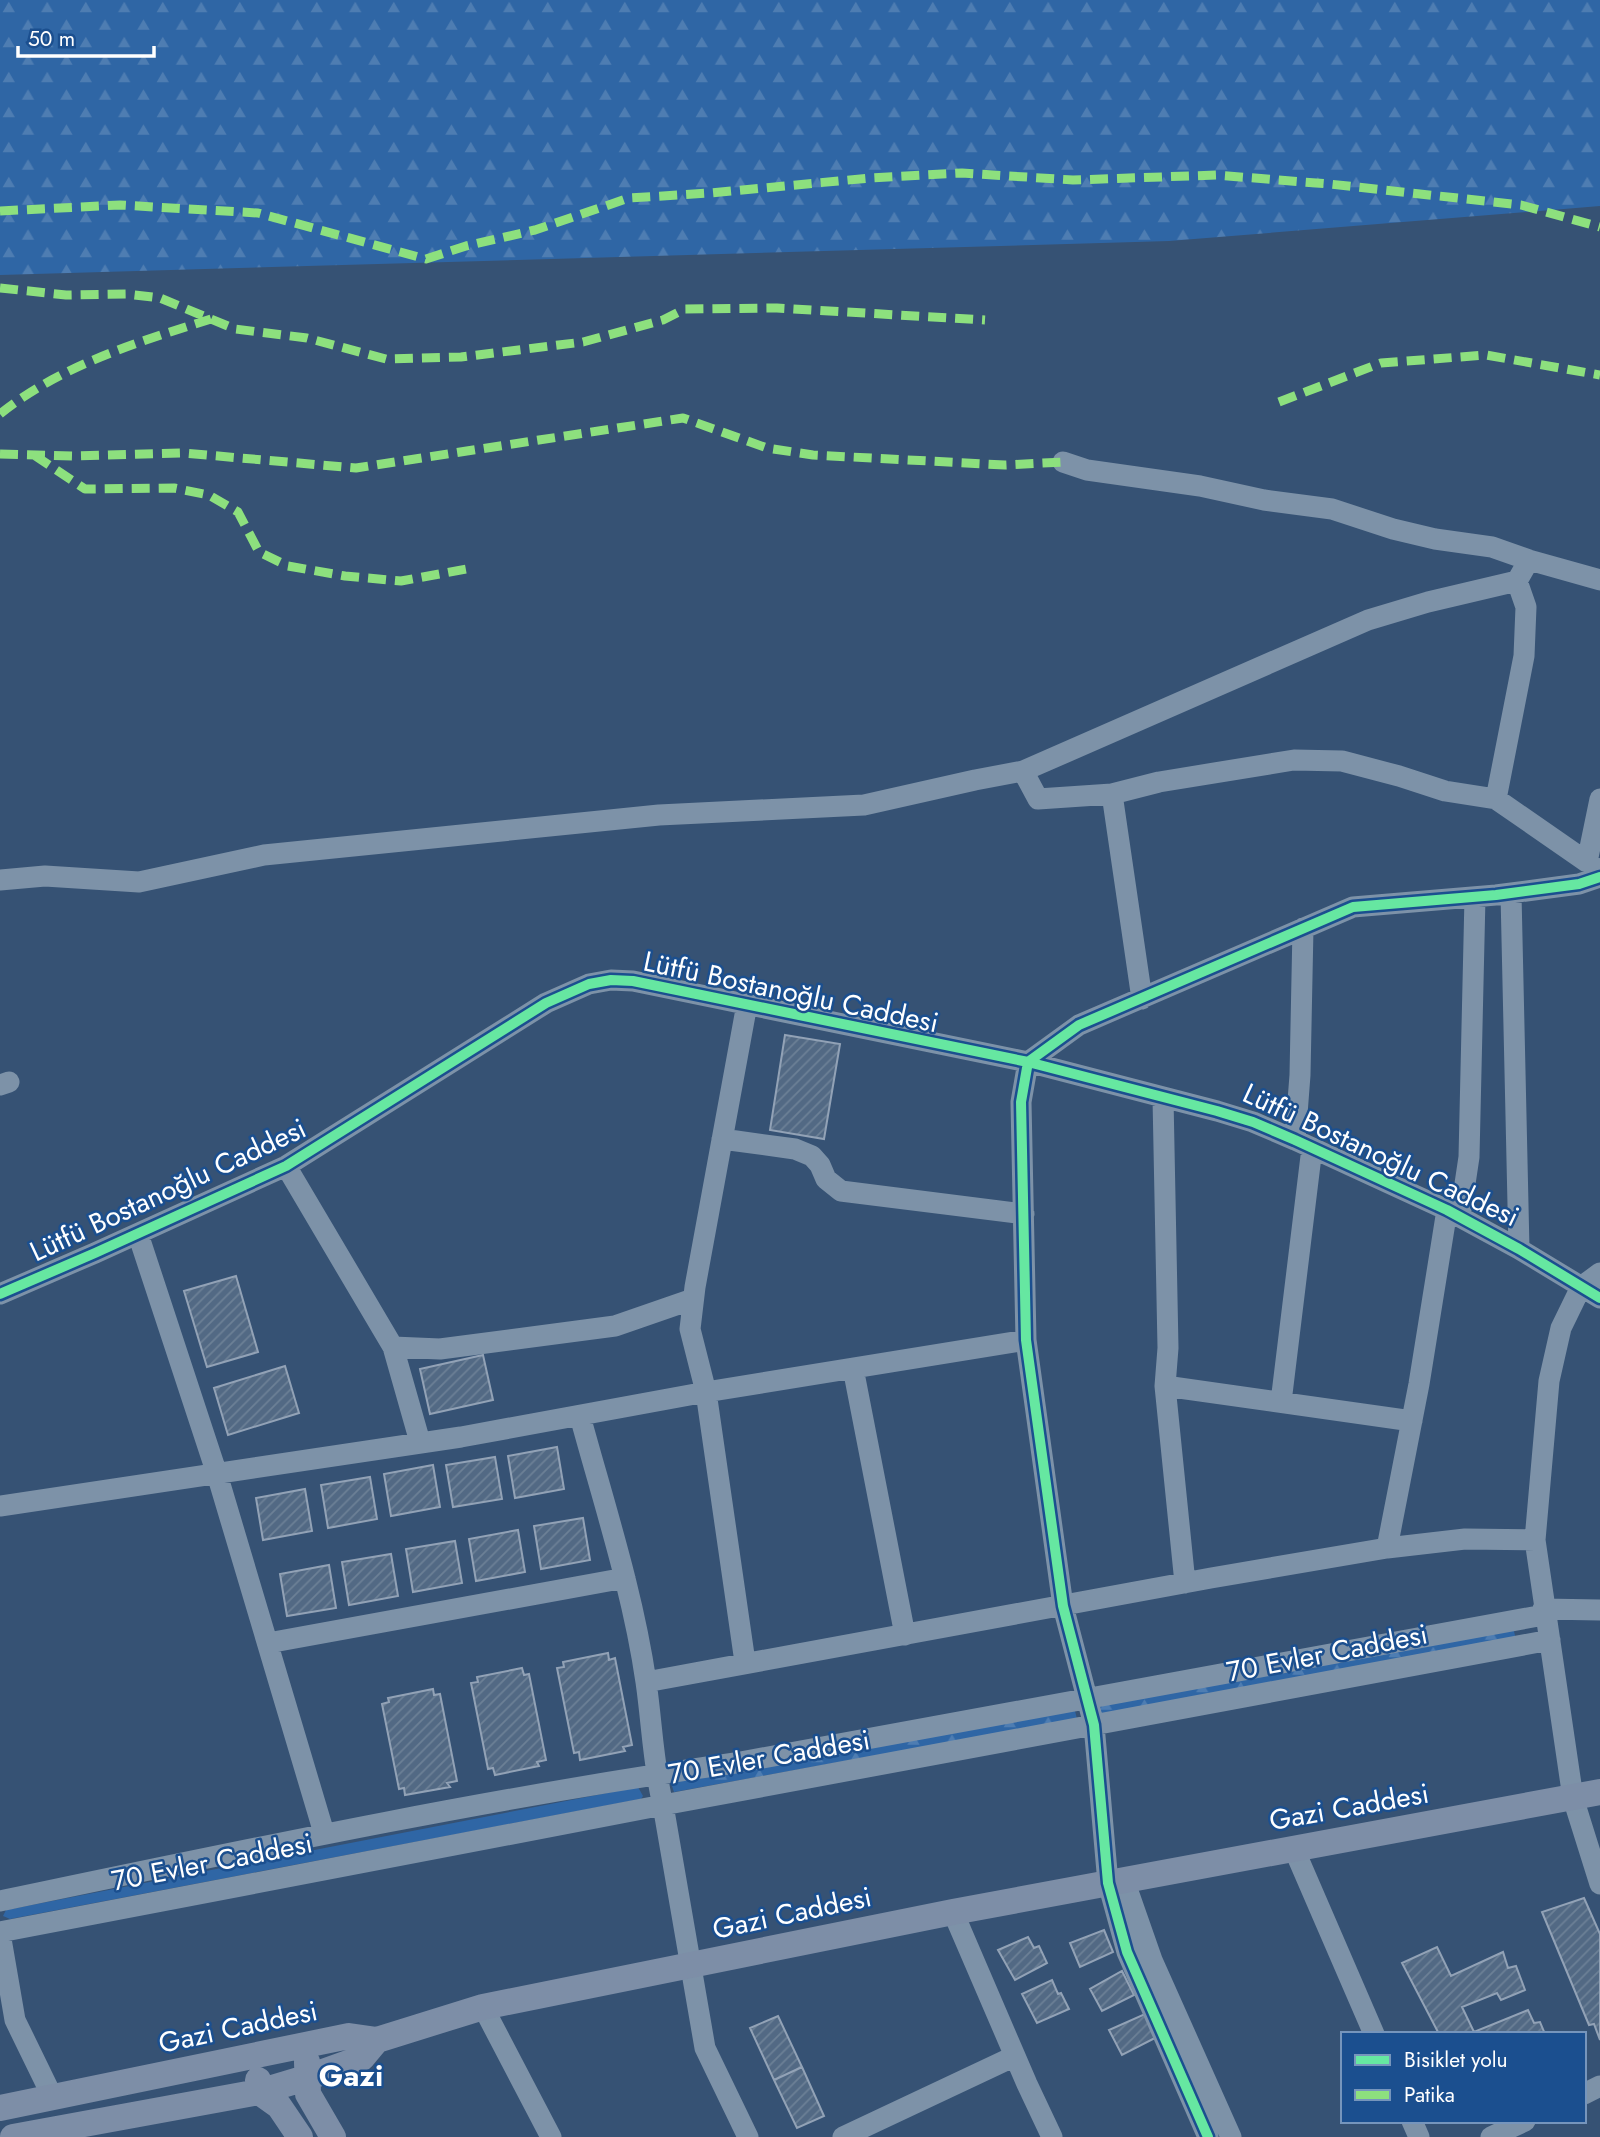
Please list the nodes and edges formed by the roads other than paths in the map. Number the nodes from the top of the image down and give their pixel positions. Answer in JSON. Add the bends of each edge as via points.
{"nodes":[{"id":1,"x":1063,"y":461,"type":"dead end"},
{"id":2,"x":1529,"y":560,"type":"junction"},
{"id":3,"x":1600,"y":580,"type":"edge"},
{"id":4,"x":1517,"y":581,"type":"junction"},
{"id":5,"x":1023,"y":771,"type":"junction"},
{"id":6,"x":1112,"y":794,"type":"junction"},
{"id":7,"x":1496,"y":799,"type":"junction"},
{"id":8,"x":1600,"y":799,"type":"edge"},
{"id":9,"x":1596,"y":870,"type":"edge"},
{"id":10,"x":0,"y":880,"type":"edge"},
{"id":11,"x":1511,"y":894,"type":"junction"},
{"id":12,"x":1475,"y":897,"type":"junction"},
{"id":13,"x":1303,"y":928,"type":"junction"},
{"id":14,"x":1142,"y":999,"type":"junction"},
{"id":15,"x":747,"y":1004,"type":"junction"},
{"id":16,"x":1028,"y":1062,"type":"junction"},
{"id":17,"x":1163,"y":1098,"type":"junction"},
{"id":18,"x":722,"y":1139,"type":"junction"},
{"id":19,"x":1303,"y":1144,"type":"junction"},
{"id":20,"x":286,"y":1166,"type":"junction"},
{"id":21,"x":1024,"y":1214,"type":"junction"},
{"id":22,"x":1454,"y":1214,"type":"junction"},
{"id":23,"x":138,"y":1234,"type":"junction"},
{"id":24,"x":1519,"y":1249,"type":"junction"},
{"id":25,"x":1600,"y":1273,"type":"edge"},
{"id":26,"x":1581,"y":1287,"type":"junction"},
{"id":27,"x":0,"y":1294,"type":"edge"},
{"id":28,"x":693,"y":1298,"type":"junction"},
{"id":29,"x":1600,"y":1298,"type":"edge"},
{"id":30,"x":1026,"y":1340,"type":"junction"},
{"id":31,"x":393,"y":1347,"type":"junction"},
{"id":32,"x":853,"y":1368,"type":"junction"},
{"id":33,"x":1165,"y":1386,"type":"junction"},
{"id":34,"x":706,"y":1392,"type":"junction"},
{"id":35,"x":1281,"y":1402,"type":"junction"},
{"id":36,"x":580,"y":1416,"type":"junction"},
{"id":37,"x":1412,"y":1421,"type":"junction"},
{"id":38,"x":420,"y":1443,"type":"junction"},
{"id":39,"x":217,"y":1474,"type":"junction"},
{"id":40,"x":0,"y":1506,"type":"edge"},
{"id":41,"x":1535,"y":1540,"type":"junction"},
{"id":42,"x":1387,"y":1548,"type":"junction"},
{"id":43,"x":625,"y":1578,"type":"junction"},
{"id":44,"x":1185,"y":1583,"type":"junction"},
{"id":45,"x":1063,"y":1606,"type":"junction"},
{"id":46,"x":1600,"y":1610,"type":"edge"},
{"id":47,"x":1544,"y":1612,"type":"junction"},
{"id":48,"x":905,"y":1635,"type":"junction"},
{"id":49,"x":1550,"y":1640,"type":"junction"},
{"id":50,"x":268,"y":1643,"type":"junction"},
{"id":51,"x":745,"y":1662,"type":"junction"},
{"id":52,"x":646,"y":1682,"type":"junction"},
{"id":53,"x":1086,"y":1699,"type":"junction"},
{"id":54,"x":1094,"y":1725,"type":"junction"},
{"id":55,"x":656,"y":1774,"type":"junction"},
{"id":56,"x":1600,"y":1792,"type":"edge"},
{"id":57,"x":1573,"y":1798,"type":"junction"},
{"id":58,"x":663,"y":1805,"type":"junction"},
{"id":59,"x":324,"y":1833,"type":"junction"},
{"id":60,"x":1294,"y":1849,"type":"junction"},
{"id":61,"x":1116,"y":1881,"type":"junction"},
{"id":62,"x":1600,"y":1884,"type":"edge"},
{"id":63,"x":0,"y":1901,"type":"edge"},
{"id":64,"x":953,"y":1912,"type":"junction"},
{"id":65,"x":0,"y":1932,"type":"edge"},
{"id":66,"x":691,"y":1966,"type":"junction"},
{"id":67,"x":483,"y":2007,"type":"junction"},
{"id":68,"x":1373,"y":2032,"type":"edge"},
{"id":69,"x":377,"y":2040,"type":"junction"},
{"id":70,"x":306,"y":2045,"type":"junction"},
{"id":71,"x":1015,"y":2056,"type":"junction"},
{"id":72,"x":256,"y":2057,"type":"junction"},
{"id":73,"x":309,"y":2077,"type":"junction"},
{"id":74,"x":259,"y":2092,"type":"junction"},
{"id":75,"x":52,"y":2096,"type":"junction"},
{"id":76,"x":0,"y":2108,"type":"edge"},
{"id":77,"x":1521,"y":2123,"type":"edge"},
{"id":78,"x":13,"y":2137,"type":"edge"},
{"id":79,"x":300,"y":2137,"type":"edge"},
{"id":80,"x":333,"y":2137,"type":"edge"},
{"id":81,"x":551,"y":2137,"type":"edge"},
{"id":82,"x":748,"y":2137,"type":"edge"},
{"id":83,"x":843,"y":2137,"type":"edge"},
{"id":84,"x":1052,"y":2137,"type":"edge"},
{"id":85,"x":1208,"y":2137,"type":"edge"},
{"id":86,"x":1231,"y":2137,"type":"edge"},
{"id":87,"x":1491,"y":2137,"type":"edge"}],
"edges":[{"from":1,"to":2,"type":"street","via":[[1087,470],[1332,509],[1393,529],[1492,547]]},
{"from":2,"to":3,"type":"street"},
{"from":2,"to":4,"type":"street"},
{"from":4,"to":5,"type":"street","via":[[1368,620]]},
{"from":4,"to":7,"type":"street","via":[[1526,607],[1524,656]]},
{"from":5,"to":6,"type":"street","via":[[1038,799]]},
{"from":5,"to":10,"type":"street","via":[[864,806],[659,815],[277,853],[139,882],[45,876]]},
{"from":6,"to":7,"type":"street","via":[[1293,760],[1342,761],[1445,791]]},
{"from":6,"to":14,"type":"street"},
{"from":7,"to":9,"type":"street"},
{"from":8,"to":9,"type":"street"},
{"from":9,"to":11,"type":"street","via":[[1579,884]]},
{"from":11,"to":12,"type":"street"},
{"from":11,"to":24,"type":"street"},
{"from":12,"to":13,"type":"street","via":[[1353,907]]},
{"from":12,"to":22,"type":"street","via":[[1469,1157]]},
{"from":13,"to":14,"type":"street"},
{"from":13,"to":19,"type":"street"},
{"from":14,"to":16,"type":"street","via":[[1079,1025]]},
{"from":15,"to":16,"type":"street","name":"Lütfü Bostanoğlu Caddesi"},
{"from":15,"to":18,"type":"street"},
{"from":15,"to":20,"type":"street","name":"Lütfü Bostanoğlu Caddesi","via":[[633,981],[589,984],[518,1019]]},
{"from":16,"to":17,"type":"street","name":"Lütfü Bostanoğlu Caddesi"},
{"from":16,"to":21,"type":"street","via":[[1021,1102]]},
{"from":17,"to":19,"type":"street","name":"Lütfü Bostanoğlu Caddesi","via":[[1241,1118]]},
{"from":17,"to":33,"type":"street"},
{"from":18,"to":21,"type":"street","via":[[795,1149],[812,1156],[841,1191]]},
{"from":18,"to":28,"type":"street"},
{"from":19,"to":22,"type":"street","name":"Lütfü Bostanoğlu Caddesi"},
{"from":19,"to":35,"type":"street"},
{"from":20,"to":23,"type":"street","name":"Lütfü Bostanoğlu Caddesi"},
{"from":20,"to":31,"type":"street"},
{"from":21,"to":30,"type":"street"},
{"from":22,"to":24,"type":"street","name":"Lütfü Bostanoğlu Caddesi"},
{"from":22,"to":37,"type":"street"},
{"from":23,"to":27,"type":"street","name":"Lütfü Bostanoğlu Caddesi"},
{"from":23,"to":39,"type":"street"},
{"from":24,"to":26,"type":"street","name":"Lütfü Bostanoğlu Caddesi"},
{"from":25,"to":26,"type":"street"},
{"from":26,"to":29,"type":"street","name":"Lütfü Bostanoğlu Caddesi"},
{"from":26,"to":41,"type":"street","via":[[1561,1328],[1549,1381]]},
{"from":28,"to":31,"type":"street","via":[[615,1326],[440,1349]]},
{"from":28,"to":34,"type":"street","via":[[690,1329]]},
{"from":30,"to":32,"type":"street"},
{"from":30,"to":45,"type":"street"},
{"from":31,"to":38,"type":"street"},
{"from":32,"to":34,"type":"street"},
{"from":32,"to":48,"type":"street"},
{"from":33,"to":35,"type":"street"},
{"from":33,"to":44,"type":"street"},
{"from":34,"to":36,"type":"street"},
{"from":34,"to":51,"type":"street"},
{"from":35,"to":37,"type":"street"},
{"from":36,"to":38,"type":"street"},
{"from":36,"to":43,"type":"street"},
{"from":37,"to":42,"type":"street"},
{"from":38,"to":39,"type":"street"},
{"from":39,"to":40,"type":"street"},
{"from":39,"to":50,"type":"street"},
{"from":41,"to":42,"type":"street","via":[[1465,1539]]},
{"from":41,"to":47,"type":"street"},
{"from":42,"to":44,"type":"street"},
{"from":43,"to":50,"type":"street"},
{"from":43,"to":52,"type":"street"},
{"from":44,"to":45,"type":"street"},
{"from":45,"to":48,"type":"street"},
{"from":45,"to":53,"type":"street"},
{"from":46,"to":47,"type":"street","name":"70 Evler Caddesi"},
{"from":47,"to":49,"type":"street"},
{"from":47,"to":53,"type":"street","name":"70 Evler Caddesi"},
{"from":48,"to":51,"type":"street"},
{"from":49,"to":54,"type":"street","name":"70 Evler Caddesi"},
{"from":49,"to":57,"type":"street"},
{"from":50,"to":59,"type":"street"},
{"from":51,"to":52,"type":"street"},
{"from":52,"to":55,"type":"street"},
{"from":53,"to":54,"type":"street"},
{"from":53,"to":55,"type":"street","name":"70 Evler Caddesi"},
{"from":54,"to":58,"type":"street","name":"70 Evler Caddesi"},
{"from":54,"to":61,"type":"street"},
{"from":55,"to":58,"type":"street"},
{"from":55,"to":59,"type":"street","name":"70 Evler Caddesi"},
{"from":56,"to":57,"type":"main road","name":"Gazi Caddesi"},
{"from":57,"to":60,"type":"main road","name":"Gazi Caddesi"},
{"from":57,"to":62,"type":"street"},
{"from":58,"to":65,"type":"street","name":"70 Evler Caddesi"},
{"from":58,"to":66,"type":"street"},
{"from":59,"to":63,"type":"street","name":"70 Evler Caddesi"},
{"from":60,"to":61,"type":"main road","name":"Gazi Caddesi"},
{"from":60,"to":68,"type":"street"},
{"from":61,"to":64,"type":"main road","name":"Gazi Caddesi"},
{"from":61,"to":85,"type":"street","via":[[1127,1952]]},
{"from":61,"to":86,"type":"street"},
{"from":64,"to":66,"type":"main road","name":"Gazi Caddesi"},
{"from":64,"to":71,"type":"street"},
{"from":65,"to":75,"type":"street","via":[[15,2020]]},
{"from":66,"to":67,"type":"main road","name":"Gazi Caddesi"},
{"from":66,"to":82,"type":"street","via":[[705,2048]]},
{"from":67,"to":69,"type":"main road","name":"Gazi Caddesi"},
{"from":67,"to":81,"type":"street"},
{"from":69,"to":70,"type":"main road","name":"Gazi Caddesi","via":[[349,2036]]},
{"from":69,"to":73,"type":"main road","via":[[362,2058]]},
{"from":70,"to":72,"type":"main road","name":"Gazi Caddesi"},
{"from":70,"to":73,"type":"main road"},
{"from":71,"to":83,"type":"street"},
{"from":71,"to":84,"type":"street"},
{"from":72,"to":74,"type":"main road"},
{"from":72,"to":75,"type":"main road","name":"Gazi Caddesi"},
{"from":73,"to":74,"type":"main road"},
{"from":73,"to":80,"type":"main road","via":[[308,2094]]},
{"from":74,"to":78,"type":"main road"},
{"from":74,"to":79,"type":"main road","via":[[279,2106]]},
{"from":75,"to":76,"type":"main road","name":"Gazi Caddesi"},
{"from":77,"to":87,"type":"street"}]}
